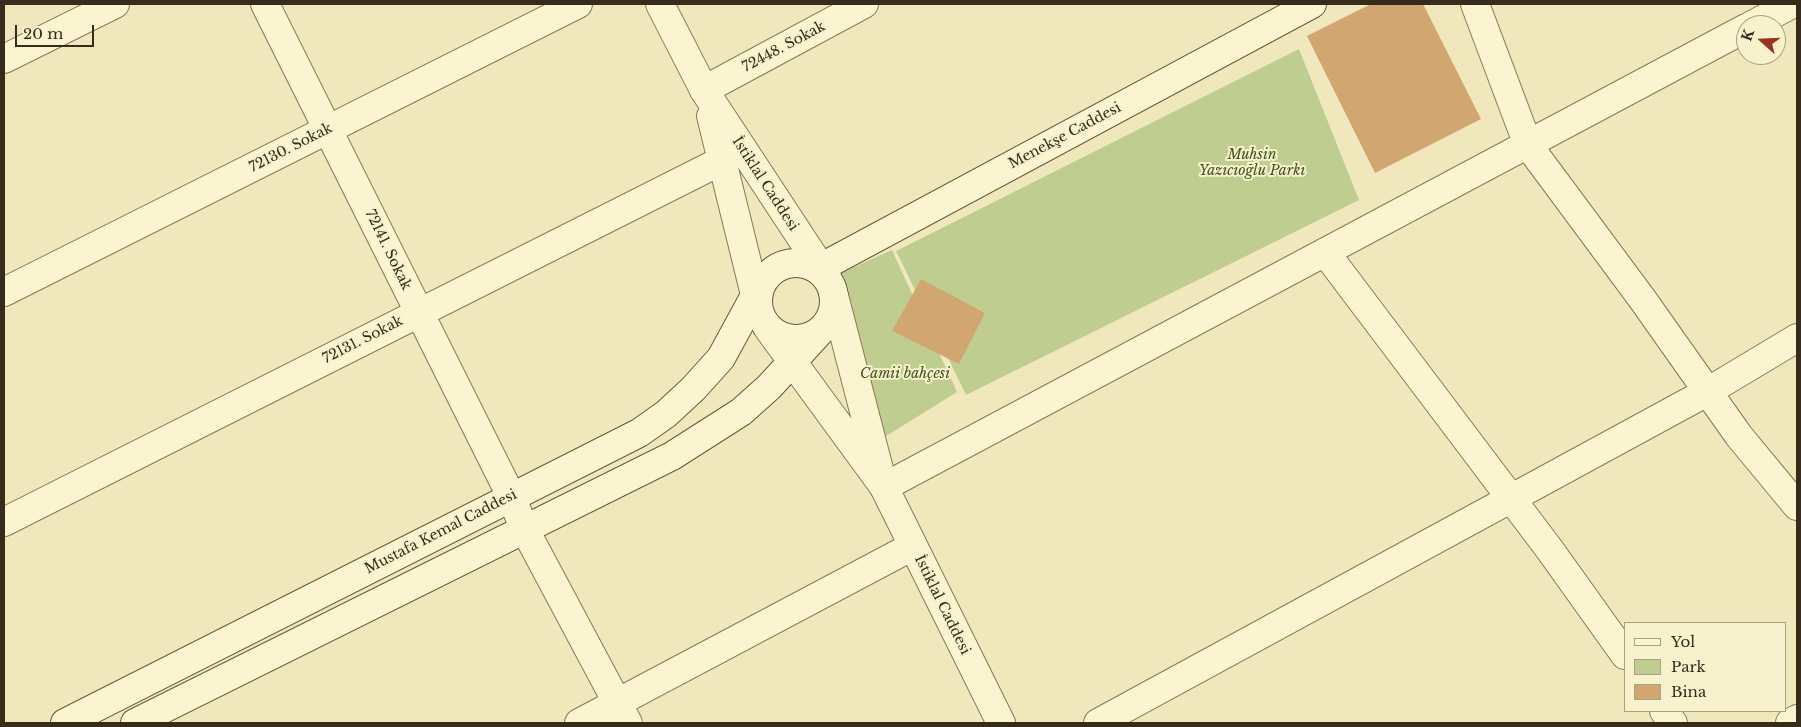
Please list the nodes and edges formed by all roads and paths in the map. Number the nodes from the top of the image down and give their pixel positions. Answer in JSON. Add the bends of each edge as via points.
{"nodes":[{"id":1,"x":115,"y":4,"type":"edge"},
{"id":2,"x":265,"y":4,"type":"edge"},
{"id":3,"x":578,"y":4,"type":"edge"},
{"id":4,"x":660,"y":4,"type":"edge"},
{"id":5,"x":864,"y":4,"type":"edge"},
{"id":6,"x":1312,"y":4,"type":"edge"},
{"id":7,"x":1475,"y":4,"type":"edge"},
{"id":8,"x":1792,"y":4,"type":"edge"},
{"id":9,"x":1771,"y":15,"type":"edge"},
{"id":10,"x":1736,"y":33,"type":"edge"},
{"id":11,"x":4,"y":59,"type":"edge"},
{"id":12,"x":704,"y":90,"type":"junction"},
{"id":13,"x":328,"y":130,"type":"junction"},
{"id":14,"x":1528,"y":145,"type":"junction"},
{"id":15,"x":723,"y":160,"type":"junction"},
{"id":16,"x":1325,"y":252,"type":"junction"},
{"id":17,"x":824,"y":275,"type":"junction"},
{"id":18,"x":4,"y":292,"type":"edge"},
{"id":19,"x":761,"y":301,"type":"junction"},
{"id":20,"x":419,"y":312,"type":"junction"},
{"id":21,"x":826,"y":325,"type":"junction"},
{"id":22,"x":1797,"y":338,"type":"edge"},
{"id":23,"x":793,"y":362,"type":"junction"},
{"id":24,"x":1707,"y":392,"type":"junction"},
{"id":25,"x":884,"y":487,"type":"junction"},
{"id":26,"x":511,"y":496,"type":"junction"},
{"id":27,"x":1511,"y":499,"type":"junction"},
{"id":28,"x":1797,"y":506,"type":"edge"},
{"id":29,"x":4,"y":522,"type":"edge"},
{"id":30,"x":524,"y":528,"type":"junction"},
{"id":31,"x":913,"y":546,"type":"junction"},
{"id":32,"x":1624,"y":654,"type":"edge"},
{"id":33,"x":1665,"y":712,"type":"edge"},
{"id":34,"x":623,"y":713,"type":"edge"},
{"id":35,"x":1797,"y":719,"type":"edge"},
{"id":36,"x":65,"y":723,"type":"edge"},
{"id":37,"x":135,"y":723,"type":"edge"},
{"id":38,"x":579,"y":723,"type":"edge"},
{"id":39,"x":1001,"y":723,"type":"edge"},
{"id":40,"x":1098,"y":723,"type":"edge"},
{"id":41,"x":1673,"y":723,"type":"edge"},
{"id":42,"x":1790,"y":723,"type":"edge"}],
"edges":[{"from":1,"to":11,"type":"street"},
{"from":2,"to":13,"type":"street","name":"72141. Sokak"},
{"from":3,"to":13,"type":"street","name":"72130. Sokak"},
{"from":4,"to":12,"type":"street","name":"İstiklal Caddesi"},
{"from":5,"to":12,"type":"street","name":"72448. Sokak"},
{"from":6,"to":17,"type":"street","name":"Menekşe Caddesi"},
{"from":7,"to":14,"type":"street"},
{"from":8,"to":9,"type":"street"},
{"from":10,"to":14,"type":"street"},
{"from":12,"to":15,"type":"street","name":"İstiklal Caddesi"},
{"from":12,"to":17,"type":"street","name":"İstiklal Caddesi"},
{"from":13,"to":18,"type":"street","name":"72130. Sokak"},
{"from":13,"to":20,"type":"street","name":"72141. Sokak"},
{"from":14,"to":16,"type":"street"},
{"from":14,"to":24,"type":"street"},
{"from":15,"to":19,"type":"street","name":"İstiklal Caddesi"},
{"from":15,"to":20,"type":"street","name":"72131. Sokak"},
{"from":16,"to":25,"type":"street"},
{"from":16,"to":27,"type":"street"},
{"from":17,"to":19,"type":"street","via":[[807,264],[783,264],[772,270]]},
{"from":17,"to":21,"type":"street","via":[[834,300]]},
{"from":17,"to":25,"type":"street","name":"İstiklal Caddesi"},
{"from":19,"to":21,"type":"street","via":[[778,335],[804,338],[816,334]]},
{"from":19,"to":23,"type":"street","name":"İstiklal Caddesi"},
{"from":19,"to":26,"type":"street","name":"Mustafa Kemal Caddesi","via":[[721,358],[666,414],[638,433]]},
{"from":20,"to":26,"type":"street","name":"72141. Sokak"},
{"from":20,"to":29,"type":"street","name":"72131. Sokak"},
{"from":21,"to":23,"type":"street"},
{"from":22,"to":24,"type":"street"},
{"from":23,"to":25,"type":"street","name":"İstiklal Caddesi"},
{"from":23,"to":30,"type":"street","via":[[741,412],[710,434]]},
{"from":24,"to":27,"type":"street"},
{"from":24,"to":28,"type":"street"},
{"from":25,"to":31,"type":"street","name":"İstiklal Caddesi"},
{"from":26,"to":30,"type":"street","name":"72141. Sokak"},
{"from":26,"to":36,"type":"street","name":"Mustafa Kemal Caddesi"},
{"from":27,"to":32,"type":"street"},
{"from":27,"to":40,"type":"street"},
{"from":30,"to":34,"type":"street","name":"72141. Sokak"},
{"from":30,"to":37,"type":"street"},
{"from":31,"to":34,"type":"street"},
{"from":31,"to":39,"type":"street","name":"İstiklal Caddesi"},
{"from":33,"to":41,"type":"street"},
{"from":34,"to":38,"type":"street"},
{"from":35,"to":42,"type":"street"}]}
